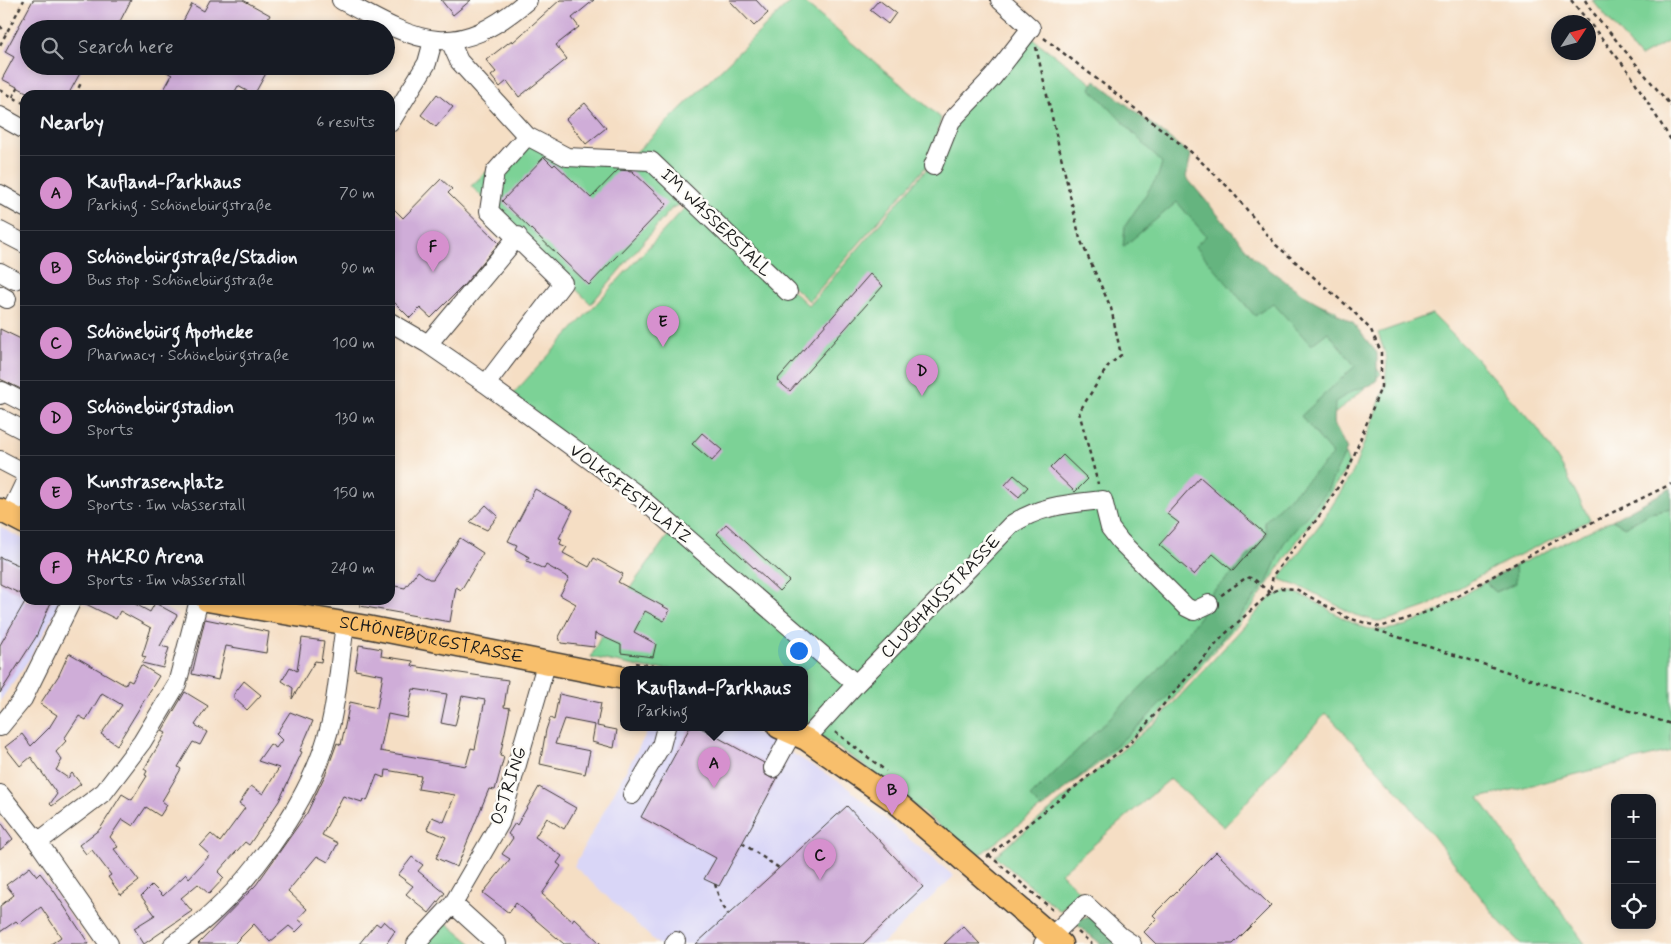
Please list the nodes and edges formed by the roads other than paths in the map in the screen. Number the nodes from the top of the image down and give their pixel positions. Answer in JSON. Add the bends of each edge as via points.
{"nodes":[{"id":1,"x":341,"y":0,"type":"edge"},
{"id":2,"x":528,"y":0,"type":"edge"},
{"id":3,"x":1000,"y":0,"type":"edge"},
{"id":4,"x":379,"y":20,"type":"edge"},
{"id":5,"x":395,"y":28,"type":"edge"},
{"id":6,"x":450,"y":40,"type":"junction"},
{"id":7,"x":433,"y":41,"type":"junction"},
{"id":8,"x":395,"y":115,"type":"edge"},
{"id":9,"x":0,"y":116,"type":"edge"},
{"id":10,"x":20,"y":127,"type":"edge"},
{"id":11,"x":526,"y":136,"type":"junction"},
{"id":12,"x":933,"y":166,"type":"dead end"},
{"id":13,"x":0,"y":194,"type":"edge"},
{"id":14,"x":20,"y":205,"type":"edge"},
{"id":15,"x":0,"y":231,"type":"edge"},
{"id":16,"x":518,"y":236,"type":"junction"},
{"id":17,"x":20,"y":241,"type":"edge"},
{"id":18,"x":788,"y":292,"type":"dead end"},
{"id":19,"x":395,"y":325,"type":"edge"},
{"id":20,"x":428,"y":344,"type":"junction"},
{"id":21,"x":486,"y":384,"type":"junction"},
{"id":22,"x":0,"y":395,"type":"edge"},
{"id":23,"x":20,"y":400,"type":"edge"},
{"id":24,"x":0,"y":418,"type":"edge"},
{"id":25,"x":20,"y":428,"type":"edge"},
{"id":26,"x":0,"y":460,"type":"edge"},
{"id":27,"x":20,"y":470,"type":"edge"},
{"id":28,"x":20,"y":494,"type":"edge"},
{"id":29,"x":11,"y":516,"type":"edge"},
{"id":30,"x":1214,"y":600,"type":"road end"},
{"id":31,"x":70,"y":605,"type":"edge"},
{"id":32,"x":198,"y":605,"type":"edge"},
{"id":33,"x":235,"y":605,"type":"edge"},
{"id":34,"x":345,"y":625,"type":"junction"},
{"id":35,"x":547,"y":661,"type":"junction"},
{"id":36,"x":620,"y":677,"type":"edge"},
{"id":37,"x":856,"y":684,"type":"junction"},
{"id":38,"x":808,"y":721,"type":"edge"},
{"id":39,"x":0,"y":727,"type":"edge"},
{"id":40,"x":665,"y":731,"type":"edge"},
{"id":41,"x":793,"y":733,"type":"edge"},
{"id":42,"x":773,"y":768,"type":"dead end"},
{"id":43,"x":0,"y":794,"type":"edge"},
{"id":44,"x":632,"y":795,"type":"dead end"},
{"id":45,"x":38,"y":842,"type":"junction"},
{"id":46,"x":453,"y":904,"type":"junction"},
{"id":47,"x":1052,"y":941,"type":"edge"},
{"id":48,"x":109,"y":944,"type":"edge"},
{"id":49,"x":173,"y":944,"type":"edge"},
{"id":50,"x":416,"y":944,"type":"edge"},
{"id":51,"x":497,"y":944,"type":"edge"},
{"id":52,"x":1132,"y":944,"type":"edge"}],
"edges":[{"from":1,"to":4,"type":"street"},
{"from":2,"to":6,"type":"street","via":[[482,30]]},
{"from":3,"to":12,"type":"street","via":[[1031,28],[993,77],[952,121]]},
{"from":5,"to":7,"type":"street"},
{"from":6,"to":7,"type":"street"},
{"from":6,"to":11,"type":"street","name":"IM WASSERSTALL","via":[[459,61]]},
{"from":7,"to":8,"type":"street","via":[[427,63]]},
{"from":9,"to":10,"type":"street"},
{"from":11,"to":16,"type":"street","via":[[495,172],[489,211]]},
{"from":11,"to":18,"type":"street","name":"IM WASSERSTALL","via":[[567,157],[651,161]]},
{"from":13,"to":14,"type":"street"},
{"from":15,"to":17,"type":"street"},
{"from":16,"to":20,"type":"street"},
{"from":16,"to":21,"type":"street","via":[[563,283]]},
{"from":19,"to":20,"type":"street","name":"VOLKSFESTPLATZ"},
{"from":20,"to":21,"type":"street","name":"VOLKSFESTPLATZ"},
{"from":21,"to":37,"type":"street","name":"VOLKSFESTPLATZ","via":[[635,494]]},
{"from":22,"to":23,"type":"street","via":[[2,391]]},
{"from":24,"to":25,"type":"street"},
{"from":26,"to":27,"type":"street"},
{"from":28,"to":29,"type":"street"},
{"from":30,"to":37,"type":"street","name":"CLUBHAUSSTRASSE","via":[[1194,611],[1186,607],[1120,541],[1110,528],[1103,500],[1047,507],[1012,524]]},
{"from":31,"to":39,"type":"street","via":[[23,699]]},
{"from":32,"to":45,"type":"street","via":[[177,684],[142,742],[104,792]]},
{"from":33,"to":34,"type":"main road","name":"SCHÖNEBÜRGSTRASSE"},
{"from":34,"to":35,"type":"main road","name":"SCHÖNEBÜRGSTRASSE"},
{"from":34,"to":49,"type":"street","via":[[331,722],[315,768],[283,828],[225,900]]},
{"from":35,"to":36,"type":"main road","name":"SCHÖNEBÜRGSTRASSE"},
{"from":35,"to":46,"type":"street","name":"OSTRING","via":[[500,823]]},
{"from":37,"to":38,"type":"street","name":"CLUBHAUSSTRASSE"},
{"from":40,"to":44,"type":"street","via":[[661,746]]},
{"from":41,"to":42,"type":"street","name":"CLUBHAUSSTRASSE"},
{"from":41,"to":47,"type":"main road","via":[[896,802],[974,867]]},
{"from":43,"to":45,"type":"street"},
{"from":45,"to":48,"type":"street"},
{"from":46,"to":50,"type":"street","name":"OSTRING"},
{"from":46,"to":51,"type":"street"},
{"from":47,"to":52,"type":"street","via":[[1085,904]]}]}
